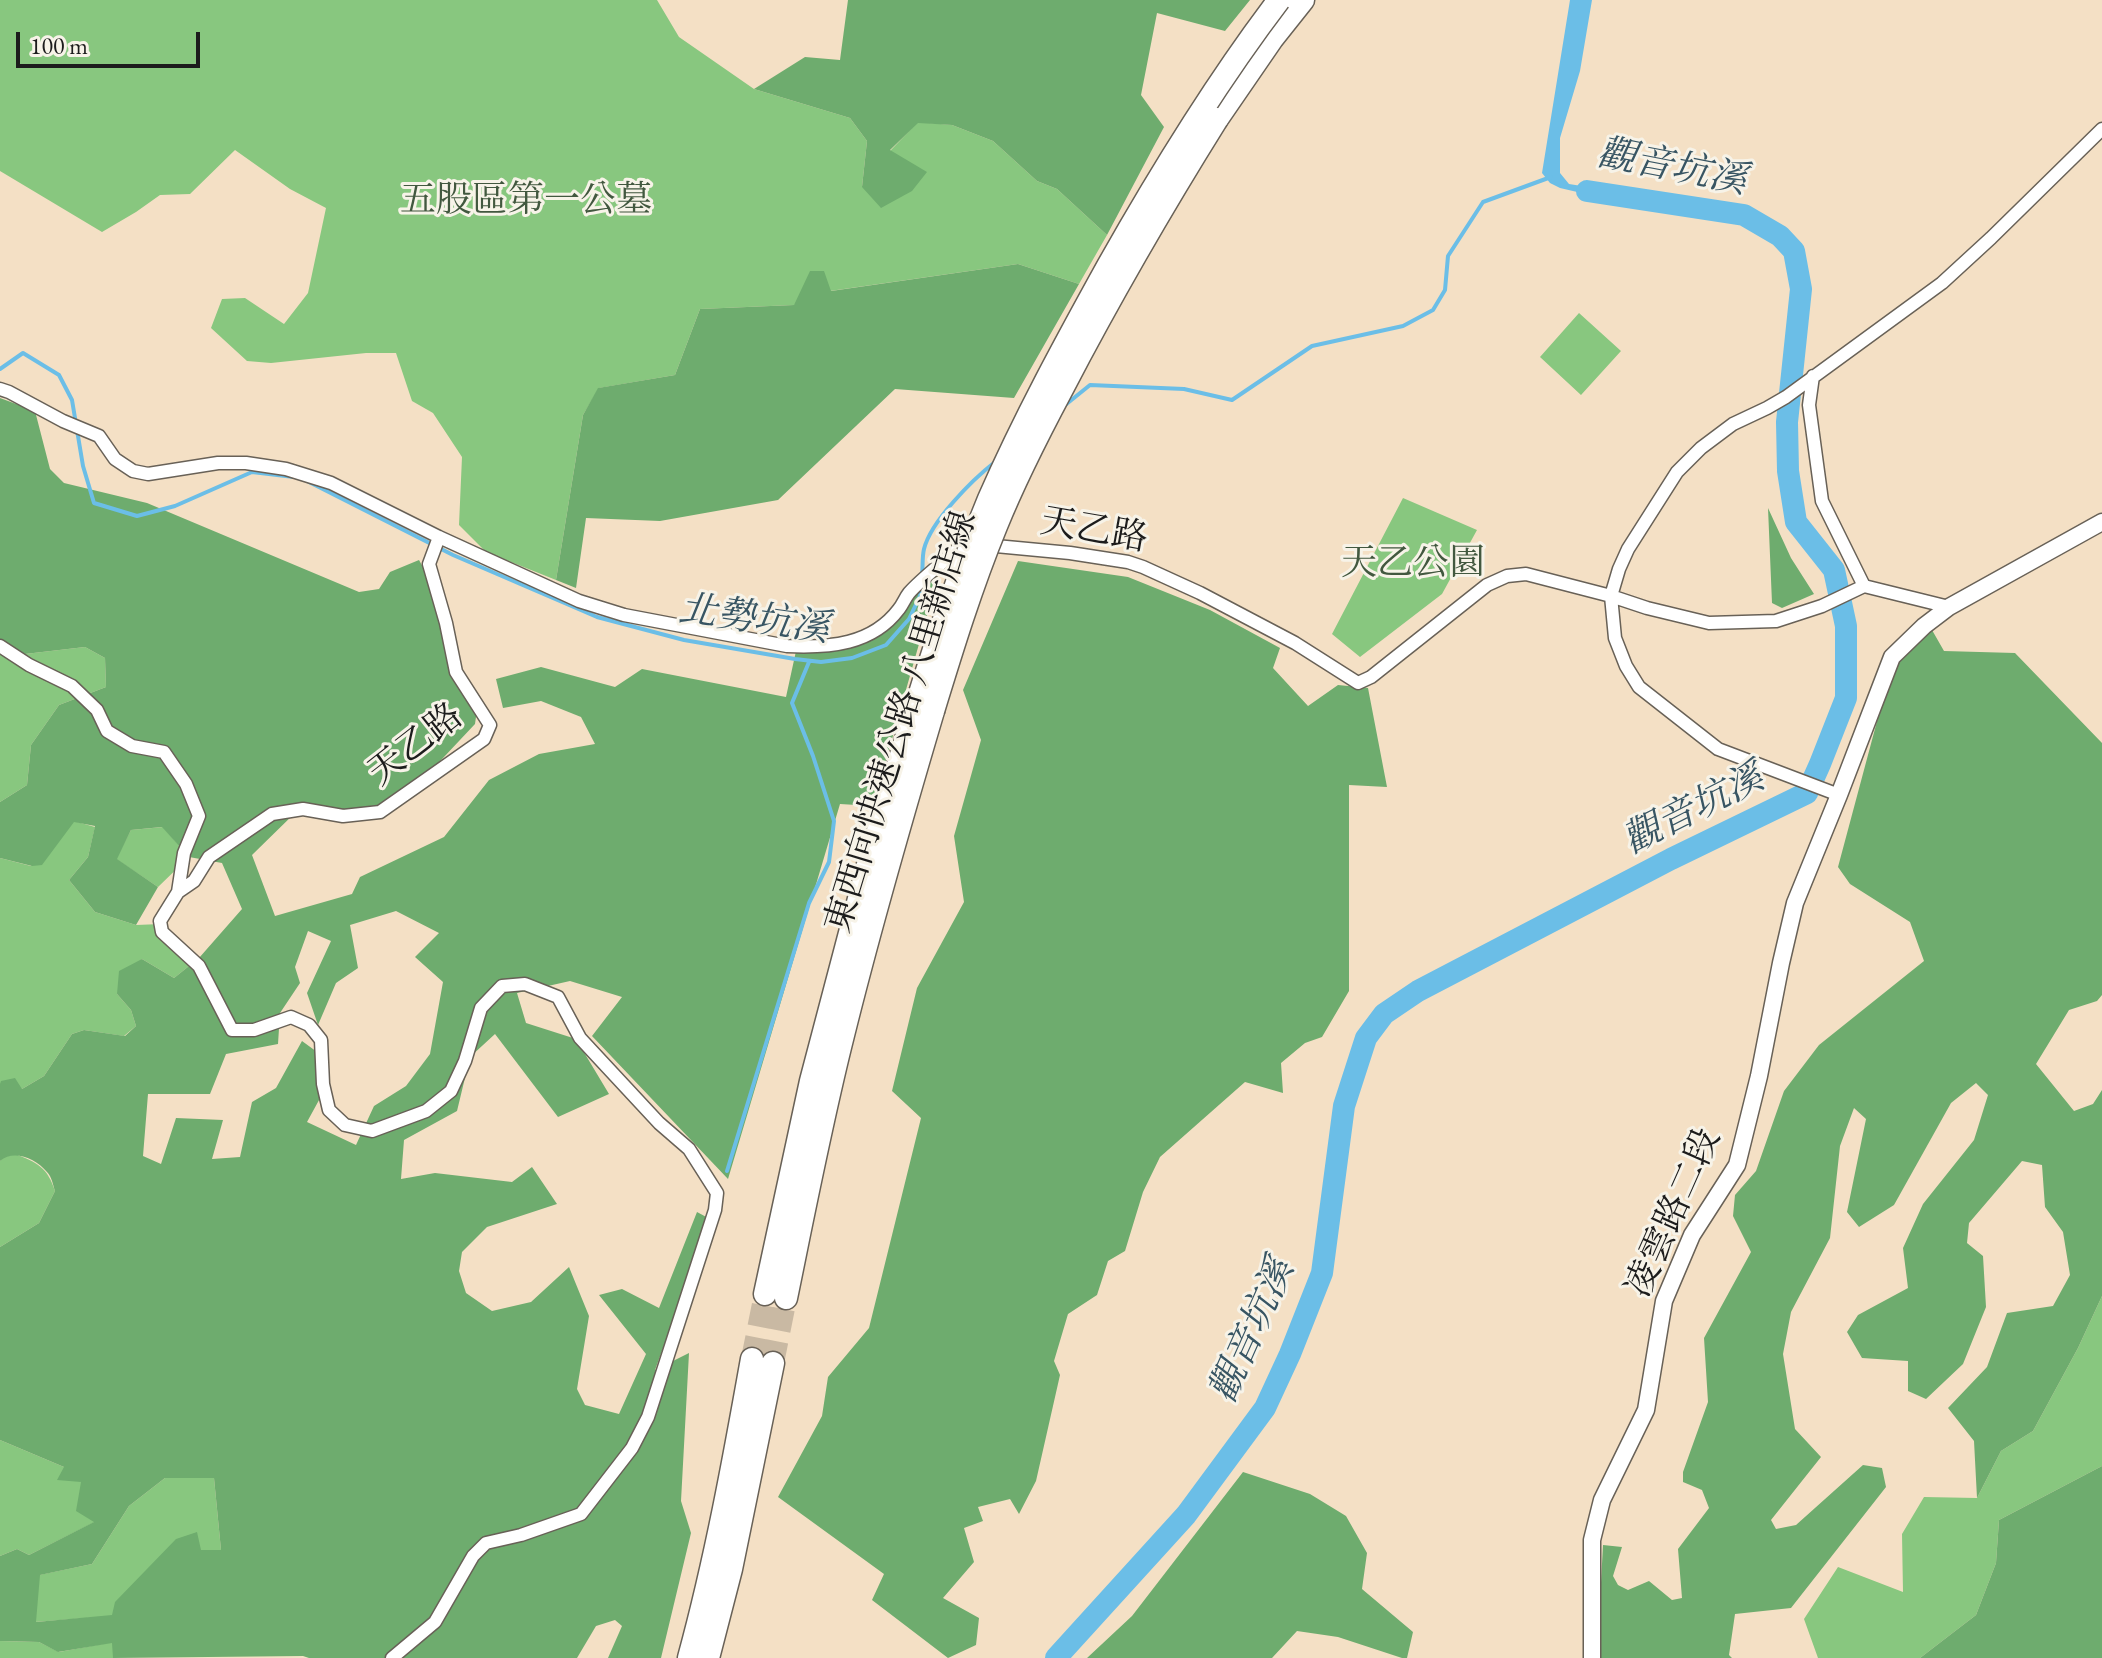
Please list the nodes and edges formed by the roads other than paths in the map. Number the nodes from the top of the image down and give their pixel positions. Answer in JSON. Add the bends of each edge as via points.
{"nodes":[{"id":1,"x":1279,"y":0,"type":"edge"},
{"id":2,"x":1303,"y":0,"type":"edge"},
{"id":3,"x":2102,"y":129,"type":"edge"},
{"id":4,"x":1813,"y":376,"type":"junction"},
{"id":5,"x":0,"y":389,"type":"edge"},
{"id":6,"x":2102,"y":522,"type":"edge"},
{"id":7,"x":439,"y":537,"type":"junction"},
{"id":8,"x":1864,"y":586,"type":"junction"},
{"id":9,"x":1611,"y":596,"type":"junction"},
{"id":10,"x":1949,"y":607,"type":"junction"},
{"id":11,"x":0,"y":646,"type":"edge"},
{"id":12,"x":924,"y":708,"type":"junction"},
{"id":13,"x":1833,"y":792,"type":"junction"},
{"id":14,"x":178,"y":892,"type":"junction"},
{"id":15,"x":776,"y":1296,"type":"tunnel mouth"},
{"id":16,"x":762,"y":1361,"type":"tunnel mouth"},
{"id":17,"x":734,"y":1512,"type":"junction"},
{"id":18,"x":392,"y":1658,"type":"edge"},
{"id":19,"x":689,"y":1658,"type":"edge"},
{"id":20,"x":708,"y":1658,"type":"edge"},
{"id":21,"x":1592,"y":1658,"type":"edge"}],
"edges":[{"from":1,"to":12,"type":"highway","name":"東西向快速公路 八里新店線","bridge":true,"via":[[1193,123],[1073,329],[991,496],[945,613]]},
{"from":2,"to":12,"type":"highway","name":"東西向快速公路 八里新店線","bridge":true,"via":[[1225,108],[1089,338],[996,526]]},
{"from":3,"to":4,"type":"street","via":[[1942,283]]},
{"from":4,"to":8,"type":"street","via":[[1809,405],[1822,501]]},
{"from":4,"to":9,"type":"street","via":[[1786,397],[1733,424],[1677,472],[1628,549]]},
{"from":5,"to":7,"type":"street","name":"天乙路","via":[[99,436],[115,459],[133,471],[148,474],[218,463],[286,469],[331,483]]},
{"from":6,"to":10,"type":"street","name":"凌雲路二段"},
{"from":7,"to":9,"type":"street","name":"天乙路","via":[[579,601],[624,615],[814,648],[864,638],[880,629],[907,594],[964,543],[1128,562],[1282,635],[1358,683],[1487,585],[1507,576],[1526,574]]},
{"from":7,"to":14,"type":"street","name":"天乙路","via":[[429,564],[456,672],[490,725],[484,739],[380,812],[343,816],[303,809],[272,814],[209,857],[194,881]]},
{"from":8,"to":9,"type":"street","name":"天乙路","via":[[1776,621],[1709,623]]},
{"from":8,"to":10,"type":"street"},
{"from":9,"to":13,"type":"street","via":[[1615,638],[1639,687],[1718,749]]},
{"from":10,"to":13,"type":"street","name":"凌雲路二段","via":[[1892,657]]},
{"from":11,"to":14,"type":"street","via":[[72,686],[97,710],[107,731],[132,746],[164,752],[199,816],[184,853]]},
{"from":12,"to":15,"type":"highway","name":"東西向快速公路 八里新店線","via":[[870,857],[811,1081]]},
{"from":13,"to":21,"type":"street","name":"凌雲路二段","via":[[1795,903],[1737,1165],[1692,1235],[1664,1301],[1646,1410],[1602,1500],[1592,1540]]},
{"from":14,"to":18,"type":"street","via":[[160,921],[162,932],[199,966],[232,1030],[254,1030],[291,1017],[309,1025],[321,1040],[329,1110],[345,1125],[372,1131],[426,1111],[451,1091],[481,1008],[502,986],[525,984],[558,997],[580,1038],[689,1149],[717,1193],[648,1417],[615,1473],[581,1514],[486,1543],[435,1622]]},
{"from":16,"to":17,"type":"highway"},
{"from":17,"to":19,"type":"highway","via":[[713,1564]]},
{"from":17,"to":20,"type":"highway"}]}
